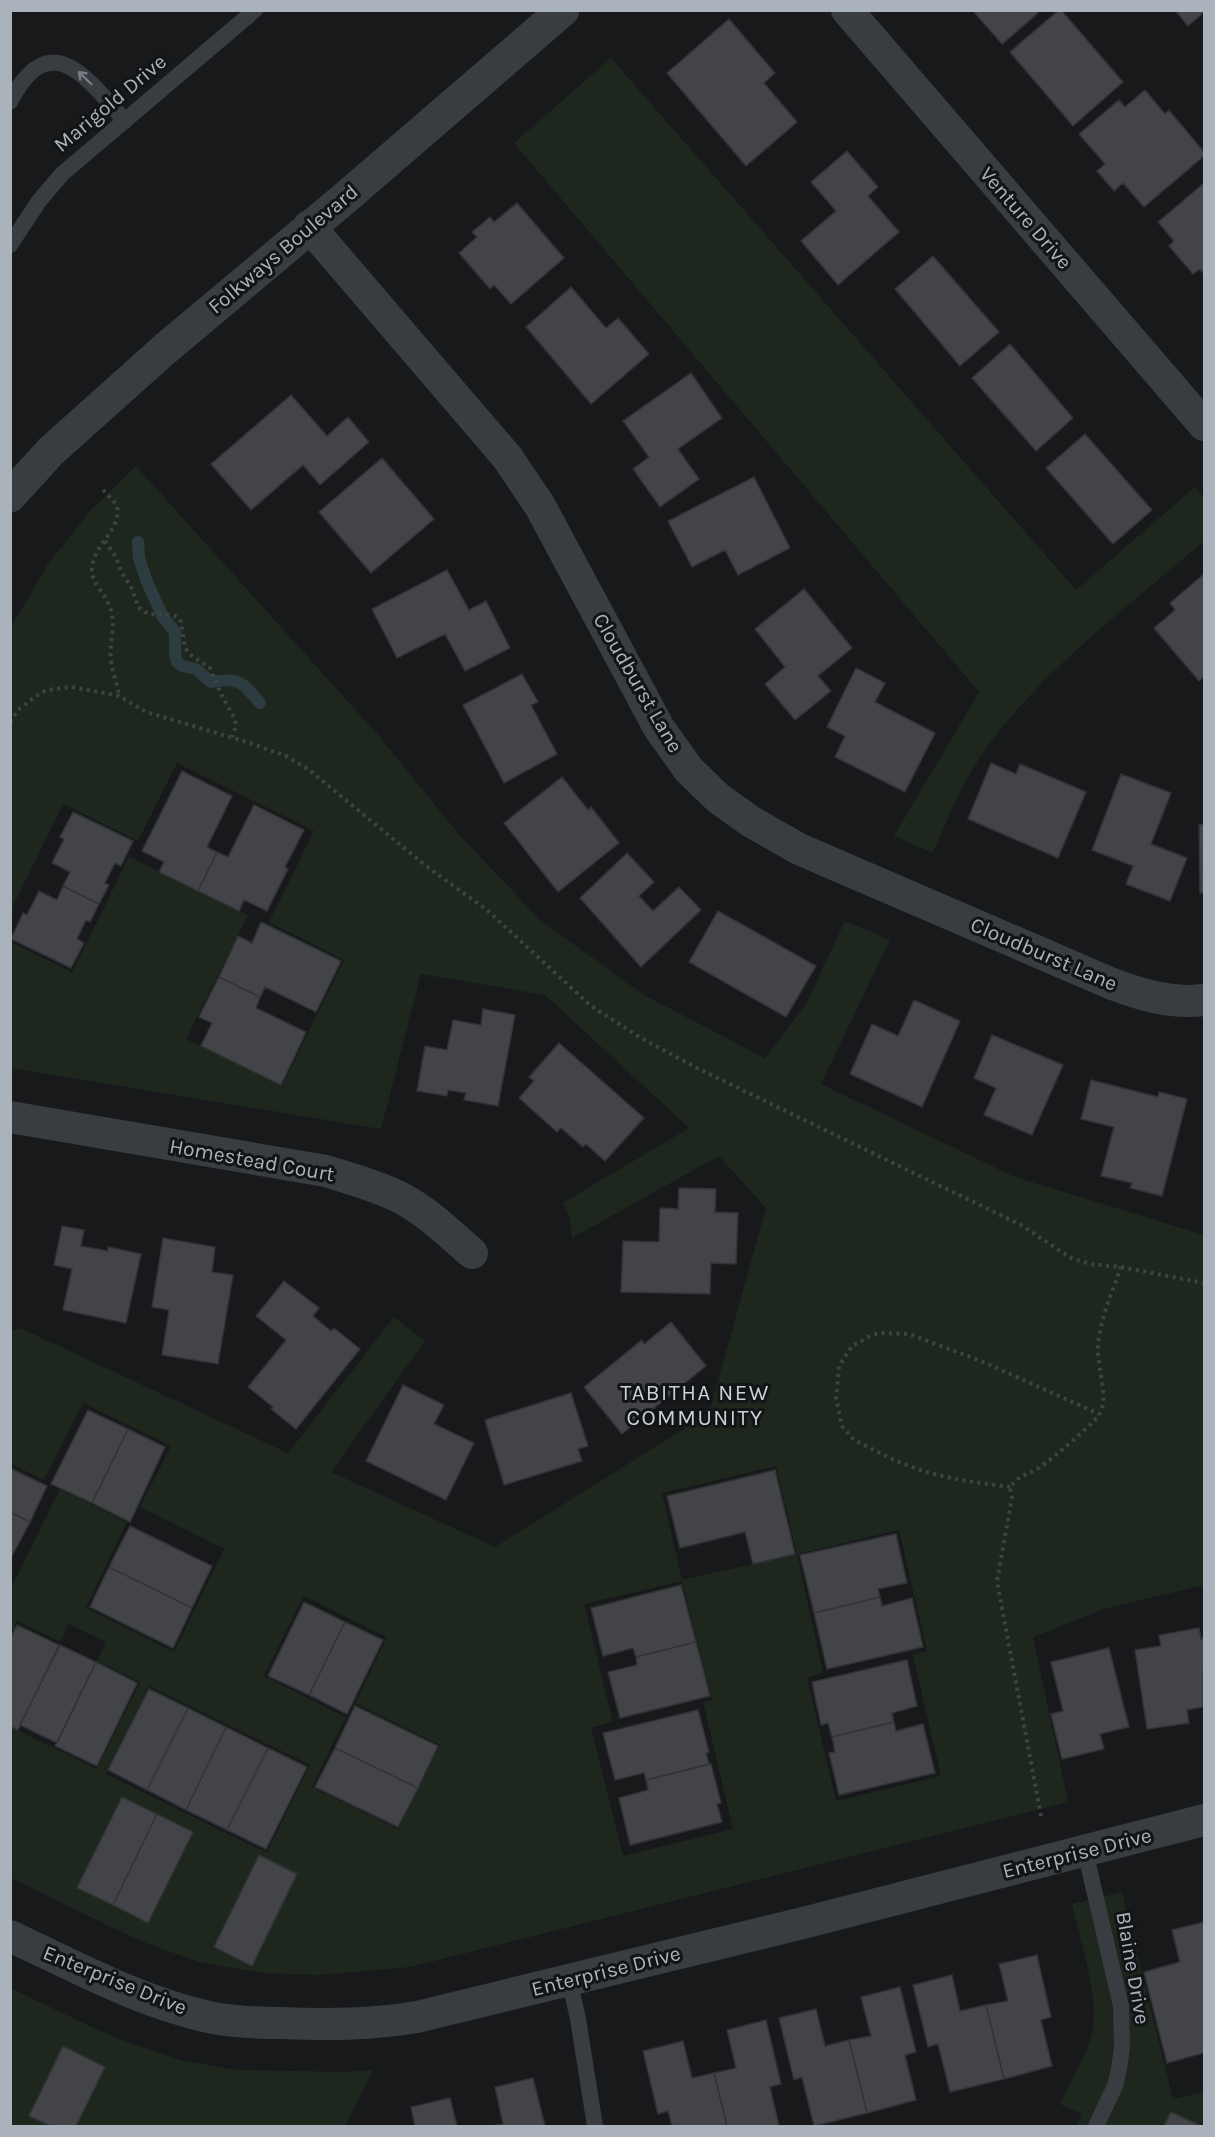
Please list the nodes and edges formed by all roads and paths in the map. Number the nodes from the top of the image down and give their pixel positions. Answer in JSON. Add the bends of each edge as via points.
{"nodes":[{"id":1,"x":255,"y":10,"type":"edge"},
{"id":2,"x":563,"y":10,"type":"edge"},
{"id":3,"x":847,"y":10,"type":"edge"},
{"id":4,"x":10,"y":102,"type":"edge"},
{"id":5,"x":125,"y":121,"type":"junction"},
{"id":6,"x":309,"y":226,"type":"junction"},
{"id":7,"x":10,"y":245,"type":"edge"},
{"id":8,"x":1204,"y":425,"type":"edge"},
{"id":9,"x":103,"y":490,"type":"dead end"},
{"id":10,"x":10,"y":496,"type":"edge"},
{"id":11,"x":105,"y":541,"type":"junction"},
{"id":12,"x":119,"y":696,"type":"junction"},
{"id":13,"x":10,"y":722,"type":"edge"},
{"id":14,"x":231,"y":737,"type":"junction"},
{"id":15,"x":1204,"y":1000,"type":"edge"},
{"id":16,"x":10,"y":1117,"type":"edge"},
{"id":17,"x":472,"y":1253,"type":"dead end"},
{"id":18,"x":1121,"y":1267,"type":"junction"},
{"id":19,"x":1204,"y":1283,"type":"edge"},
{"id":20,"x":1099,"y":1414,"type":"junction"},
{"id":21,"x":1010,"y":1487,"type":"junction"},
{"id":22,"x":1041,"y":1816,"type":"dead end"},
{"id":23,"x":1204,"y":1820,"type":"edge"},
{"id":24,"x":1085,"y":1851,"type":"junction"},
{"id":25,"x":10,"y":1936,"type":"edge"},
{"id":26,"x":569,"y":1979,"type":"junction"},
{"id":27,"x":595,"y":2127,"type":"edge"},
{"id":28,"x":1096,"y":2127,"type":"edge"}],
"edges":[{"from":1,"to":5,"type":"lane","name":"Marigold Drive"},
{"from":2,"to":6,"type":"street","name":"Folkways Boulevard"},
{"from":3,"to":8,"type":"street","name":"Venture Drive"},
{"from":5,"to":4,"type":"lane","one_way":true,"via":[[78,70],[56,63],[42,65],[29,74]]},
{"from":5,"to":7,"type":"lane","name":"Marigold Drive","via":[[62,174]]},
{"from":6,"to":10,"type":"street","name":"Folkways Boulevard","via":[[64,439]]},
{"from":6,"to":15,"type":"street","name":"Cloudburst Lane","via":[[519,474],[540,506],[658,728],[689,770],[718,798],[799,849],[1110,983],[1159,999]]},
{"from":9,"to":11,"type":"path","via":[[117,505],[118,513]]},
{"from":11,"to":12,"type":"path","via":[[92,568],[94,580],[112,612],[111,657]]},
{"from":11,"to":14,"type":"path","via":[[117,557],[138,607],[154,615],[176,615],[182,622],[183,643],[213,673],[235,719]]},
{"from":12,"to":13,"type":"path","via":[[72,687],[47,690],[18,710]]},
{"from":12,"to":14,"type":"path","via":[[146,712]]},
{"from":14,"to":18,"type":"path","via":[[275,751],[308,769],[486,910],[591,1006],[619,1025],[697,1068],[1021,1225],[1071,1258]]},
{"from":16,"to":17,"type":"street","name":"Homestead Court","via":[[326,1171],[402,1199]]},
{"from":18,"to":19,"type":"path"},
{"from":18,"to":20,"type":"path","via":[[1104,1316],[1098,1350],[1103,1397]]},
{"from":20,"to":21,"type":"path"},
{"from":20,"to":21,"type":"path","via":[[981,1361],[909,1334],[880,1333],[852,1346],[838,1366],[836,1398],[843,1426],[854,1440],[926,1472]]},
{"from":21,"to":22,"type":"path","via":[[1012,1498],[997,1581]]},
{"from":23,"to":24,"type":"street","name":"Enterprise Drive"},
{"from":24,"to":26,"type":"street","name":"Enterprise Drive"},
{"from":24,"to":28,"type":"lane","name":"Blaine Drive","via":[[1121,2006],[1119,2069]]},
{"from":25,"to":26,"type":"street","name":"Enterprise Drive","via":[[150,1999],[212,2018],[247,2022],[386,2022]]},
{"from":26,"to":27,"type":"lane"}]}
